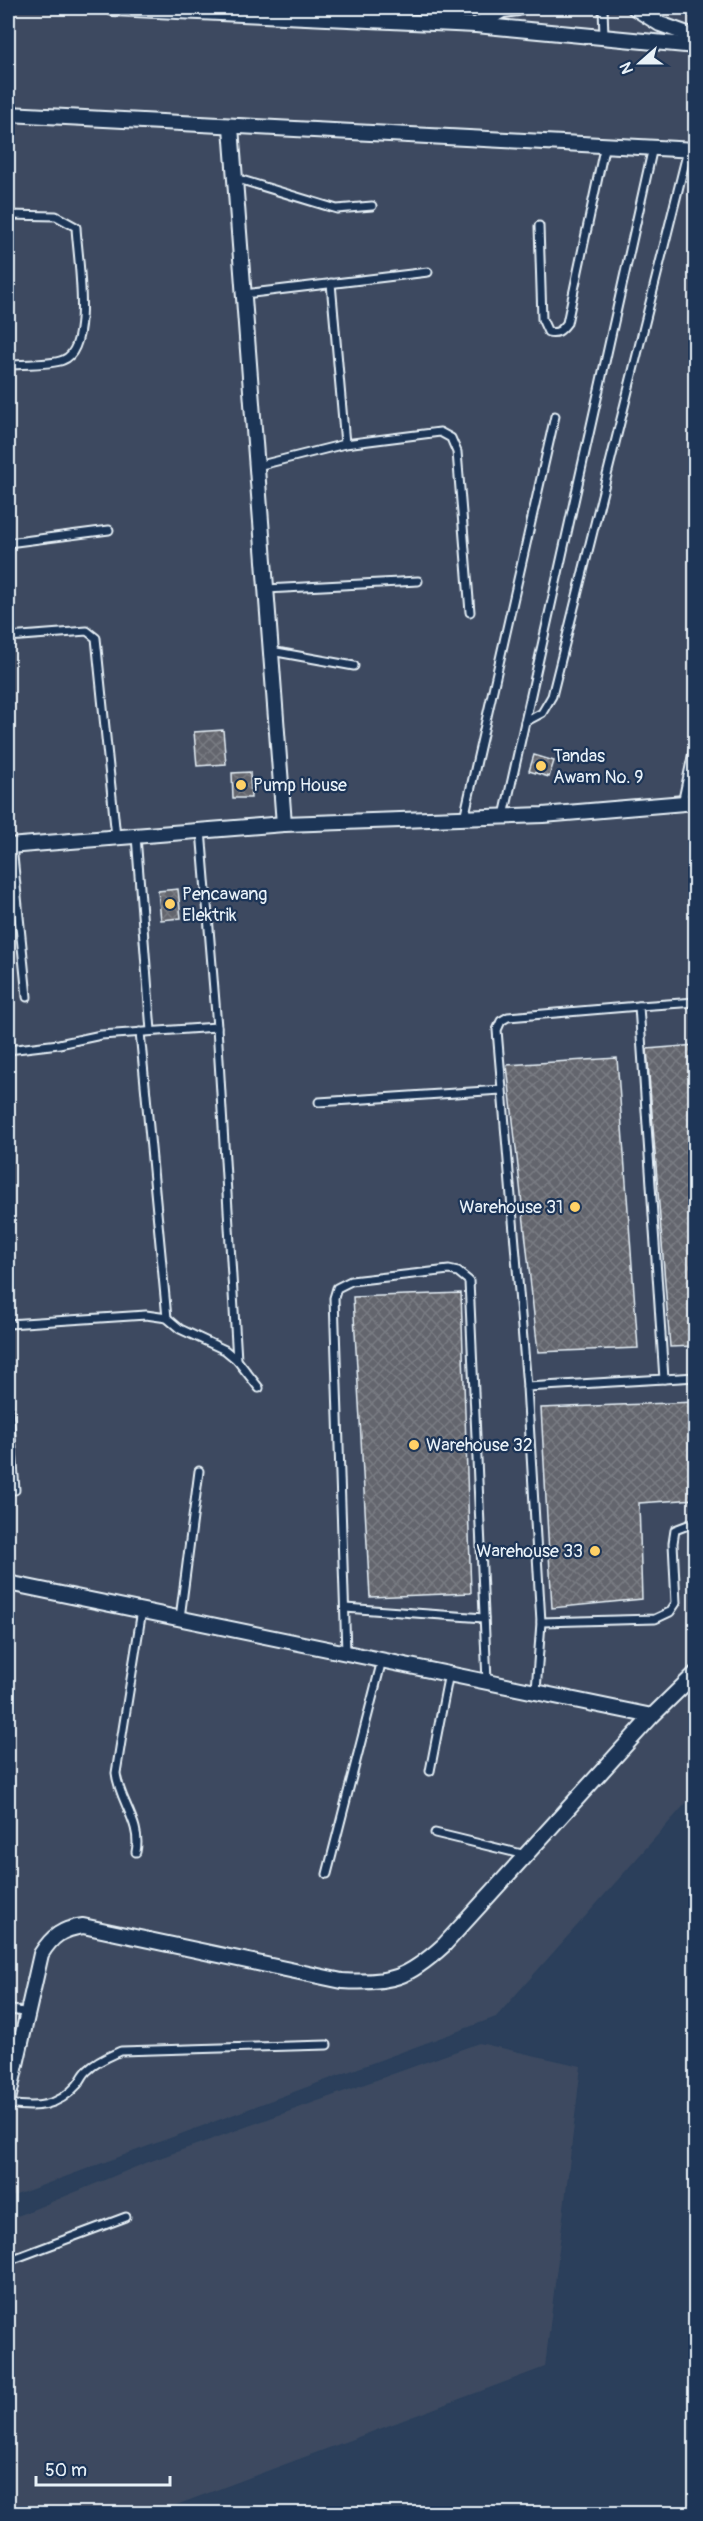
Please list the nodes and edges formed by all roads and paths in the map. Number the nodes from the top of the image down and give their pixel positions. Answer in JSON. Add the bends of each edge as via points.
{"nodes":[{"id":1,"x":113,"y":8,"type":"edge"},
{"id":2,"x":518,"y":8,"type":"edge"},
{"id":3,"x":603,"y":8,"type":"edge"},
{"id":4,"x":634,"y":8,"type":"edge"},
{"id":5,"x":476,"y":26,"type":"junction"},
{"id":6,"x":604,"y":36,"type":"junction"},
{"id":7,"x":696,"y":37,"type":"edge"},
{"id":8,"x":696,"y":46,"type":"edge"},
{"id":9,"x":8,"y":114,"type":"edge"},
{"id":10,"x":231,"y":127,"type":"junction"},
{"id":11,"x":605,"y":144,"type":"junction"},
{"id":12,"x":653,"y":147,"type":"junction"},
{"id":13,"x":692,"y":150,"type":"edge"},
{"id":14,"x":235,"y":178,"type":"junction"},
{"id":15,"x":372,"y":206,"type":"dead end"},
{"id":16,"x":8,"y":215,"type":"edge"},
{"id":17,"x":539,"y":226,"type":"dead end"},
{"id":18,"x":428,"y":272,"type":"dead end"},
{"id":19,"x":331,"y":283,"type":"junction"},
{"id":20,"x":244,"y":294,"type":"junction"},
{"id":21,"x":8,"y":365,"type":"edge"},
{"id":22,"x":555,"y":416,"type":"dead end"},
{"id":23,"x":345,"y":444,"type":"junction"},
{"id":24,"x":257,"y":466,"type":"junction"},
{"id":25,"x":109,"y":530,"type":"dead end"},
{"id":26,"x":8,"y":543,"type":"edge"},
{"id":27,"x":418,"y":581,"type":"dead end"},
{"id":28,"x":266,"y":589,"type":"junction"},
{"id":29,"x":470,"y":612,"type":"dead end"},
{"id":30,"x":8,"y":637,"type":"edge"},
{"id":31,"x":271,"y":651,"type":"junction"},
{"id":32,"x":354,"y":666,"type":"dead end"},
{"id":33,"x":525,"y":722,"type":"junction"},
{"id":34,"x":696,"y":738,"type":"edge"},
{"id":35,"x":689,"y":803,"type":"edge"},
{"id":36,"x":504,"y":816,"type":"junction"},
{"id":37,"x":464,"y":818,"type":"junction"},
{"id":38,"x":284,"y":824,"type":"junction"},
{"id":39,"x":201,"y":830,"type":"junction"},
{"id":40,"x":136,"y":836,"type":"junction"},
{"id":41,"x":116,"y":837,"type":"junction"},
{"id":42,"x":10,"y":846,"type":"edge"},
{"id":43,"x":27,"y":997,"type":"dead end"},
{"id":44,"x":696,"y":1002,"type":"edge"},
{"id":45,"x":639,"y":1006,"type":"junction"},
{"id":46,"x":216,"y":1027,"type":"junction"},
{"id":47,"x":151,"y":1031,"type":"junction"},
{"id":48,"x":140,"y":1032,"type":"junction"},
{"id":49,"x":8,"y":1050,"type":"edge"},
{"id":50,"x":501,"y":1090,"type":"junction"},
{"id":51,"x":319,"y":1101,"type":"dead end"},
{"id":52,"x":167,"y":1318,"type":"junction"},
{"id":53,"x":8,"y":1324,"type":"edge"},
{"id":54,"x":237,"y":1359,"type":"junction"},
{"id":55,"x":696,"y":1377,"type":"edge"},
{"id":56,"x":664,"y":1379,"type":"junction"},
{"id":57,"x":259,"y":1388,"type":"dead end"},
{"id":58,"x":527,"y":1388,"type":"junction"},
{"id":59,"x":8,"y":1397,"type":"edge"},
{"id":60,"x":198,"y":1471,"type":"dead end"},
{"id":61,"x":15,"y":1490,"type":"dead end"},
{"id":62,"x":696,"y":1522,"type":"edge"},
{"id":63,"x":8,"y":1583,"type":"edge"},
{"id":64,"x":345,"y":1608,"type":"junction"},
{"id":65,"x":142,"y":1610,"type":"junction"},
{"id":66,"x":180,"y":1618,"type":"junction"},
{"id":67,"x":484,"y":1618,"type":"junction"},
{"id":68,"x":541,"y":1622,"type":"junction"},
{"id":69,"x":346,"y":1652,"type":"junction"},
{"id":70,"x":382,"y":1660,"type":"junction"},
{"id":71,"x":449,"y":1673,"type":"junction"},
{"id":72,"x":696,"y":1673,"type":"edge"},
{"id":73,"x":487,"y":1681,"type":"junction"},
{"id":74,"x":536,"y":1691,"type":"junction"},
{"id":75,"x":652,"y":1716,"type":"junction"},
{"id":76,"x":430,"y":1771,"type":"dead end"},
{"id":77,"x":435,"y":1833,"type":"dead end"},
{"id":78,"x":136,"y":1851,"type":"dead end"},
{"id":79,"x":526,"y":1855,"type":"junction"},
{"id":80,"x":327,"y":1874,"type":"dead end"},
{"id":81,"x":8,"y":2009,"type":"edge"},
{"id":82,"x":27,"y":2013,"type":"junction"},
{"id":83,"x":327,"y":2045,"type":"dead end"},
{"id":84,"x":8,"y":2102,"type":"edge"},
{"id":85,"x":126,"y":2217,"type":"dead end"},
{"id":86,"x":8,"y":2261,"type":"edge"}],
"edges":[{"from":1,"to":5,"type":"street"},
{"from":2,"to":5,"type":"street","via":[[503,10]]},
{"from":3,"to":6,"type":"lane"},
{"from":4,"to":7,"type":"street","via":[[660,24]]},
{"from":5,"to":6,"type":"street"},
{"from":6,"to":8,"type":"street"},
{"from":9,"to":10,"type":"street"},
{"from":10,"to":11,"type":"street"},
{"from":10,"to":14,"type":"street"},
{"from":11,"to":12,"type":"street"},
{"from":11,"to":17,"type":"lane","via":[[567,323],[555,333],[548,332],[542,319]]},
{"from":12,"to":13,"type":"street"},
{"from":12,"to":33,"type":"lane"},
{"from":13,"to":33,"type":"lane","via":[[552,696],[542,713]]},
{"from":14,"to":15,"type":"lane","via":[[337,209]]},
{"from":14,"to":20,"type":"street"},
{"from":16,"to":21,"type":"lane","via":[[56,216],[76,227],[82,326],[79,342],[64,360]]},
{"from":18,"to":19,"type":"lane"},
{"from":19,"to":20,"type":"lane"},
{"from":19,"to":23,"type":"lane"},
{"from":20,"to":24,"type":"street"},
{"from":22,"to":37,"type":"lane"},
{"from":23,"to":24,"type":"lane"},
{"from":23,"to":29,"type":"lane","via":[[440,432],[451,438],[457,452]]},
{"from":24,"to":28,"type":"street"},
{"from":25,"to":26,"type":"lane"},
{"from":27,"to":28,"type":"lane"},
{"from":28,"to":31,"type":"street"},
{"from":30,"to":41,"type":"lane","via":[[87,631],[96,638]]},
{"from":31,"to":32,"type":"lane"},
{"from":31,"to":38,"type":"street"},
{"from":33,"to":36,"type":"lane"},
{"from":34,"to":35,"type":"lane"},
{"from":35,"to":36,"type":"street"},
{"from":36,"to":37,"type":"street"},
{"from":37,"to":38,"type":"street"},
{"from":38,"to":39,"type":"street"},
{"from":39,"to":40,"type":"street"},
{"from":39,"to":46,"type":"lane"},
{"from":40,"to":41,"type":"street"},
{"from":40,"to":47,"type":"lane"},
{"from":41,"to":42,"type":"street"},
{"from":42,"to":43,"type":"lane"},
{"from":44,"to":45,"type":"lane"},
{"from":45,"to":50,"type":"lane","via":[[508,1017],[501,1021],[497,1030]]},
{"from":45,"to":56,"type":"lane"},
{"from":46,"to":47,"type":"lane"},
{"from":46,"to":54,"type":"lane"},
{"from":47,"to":48,"type":"lane"},
{"from":48,"to":49,"type":"lane"},
{"from":48,"to":52,"type":"lane"},
{"from":50,"to":51,"type":"lane"},
{"from":50,"to":58,"type":"lane"},
{"from":52,"to":53,"type":"lane","via":[[146,1315]]},
{"from":52,"to":54,"type":"lane"},
{"from":54,"to":57,"type":"lane"},
{"from":55,"to":56,"type":"lane"},
{"from":56,"to":58,"type":"lane"},
{"from":58,"to":68,"type":"lane"},
{"from":59,"to":61,"type":"lane"},
{"from":60,"to":66,"type":"lane"},
{"from":62,"to":68,"type":"lane","via":[[675,1530],[672,1544],[676,1603],[669,1612],[655,1619]]},
{"from":63,"to":65,"type":"street"},
{"from":64,"to":67,"type":"lane"},
{"from":64,"to":67,"type":"lane","via":[[334,1298],[337,1288],[351,1281],[449,1270],[469,1281]]},
{"from":64,"to":69,"type":"lane"},
{"from":65,"to":66,"type":"street"},
{"from":65,"to":78,"type":"lane","via":[[116,1773],[133,1818]]},
{"from":66,"to":69,"type":"street"},
{"from":67,"to":73,"type":"lane"},
{"from":68,"to":74,"type":"lane"},
{"from":69,"to":70,"type":"street"},
{"from":70,"to":71,"type":"street"},
{"from":70,"to":80,"type":"lane"},
{"from":71,"to":73,"type":"street"},
{"from":71,"to":76,"type":"lane"},
{"from":72,"to":75,"type":"street"},
{"from":73,"to":74,"type":"street"},
{"from":74,"to":75,"type":"street"},
{"from":75,"to":79,"type":"street"},
{"from":77,"to":79,"type":"lane"},
{"from":79,"to":82,"type":"street","via":[[444,1945],[421,1966],[399,1978],[371,1983],[342,1981],[83,1926],[66,1929],[51,1938],[41,1954]]},
{"from":81,"to":82,"type":"lane"},
{"from":82,"to":84,"type":"street"},
{"from":83,"to":84,"type":"lane","via":[[121,2052],[88,2070],[57,2101],[33,2108]]},
{"from":85,"to":86,"type":"lane"}]}
